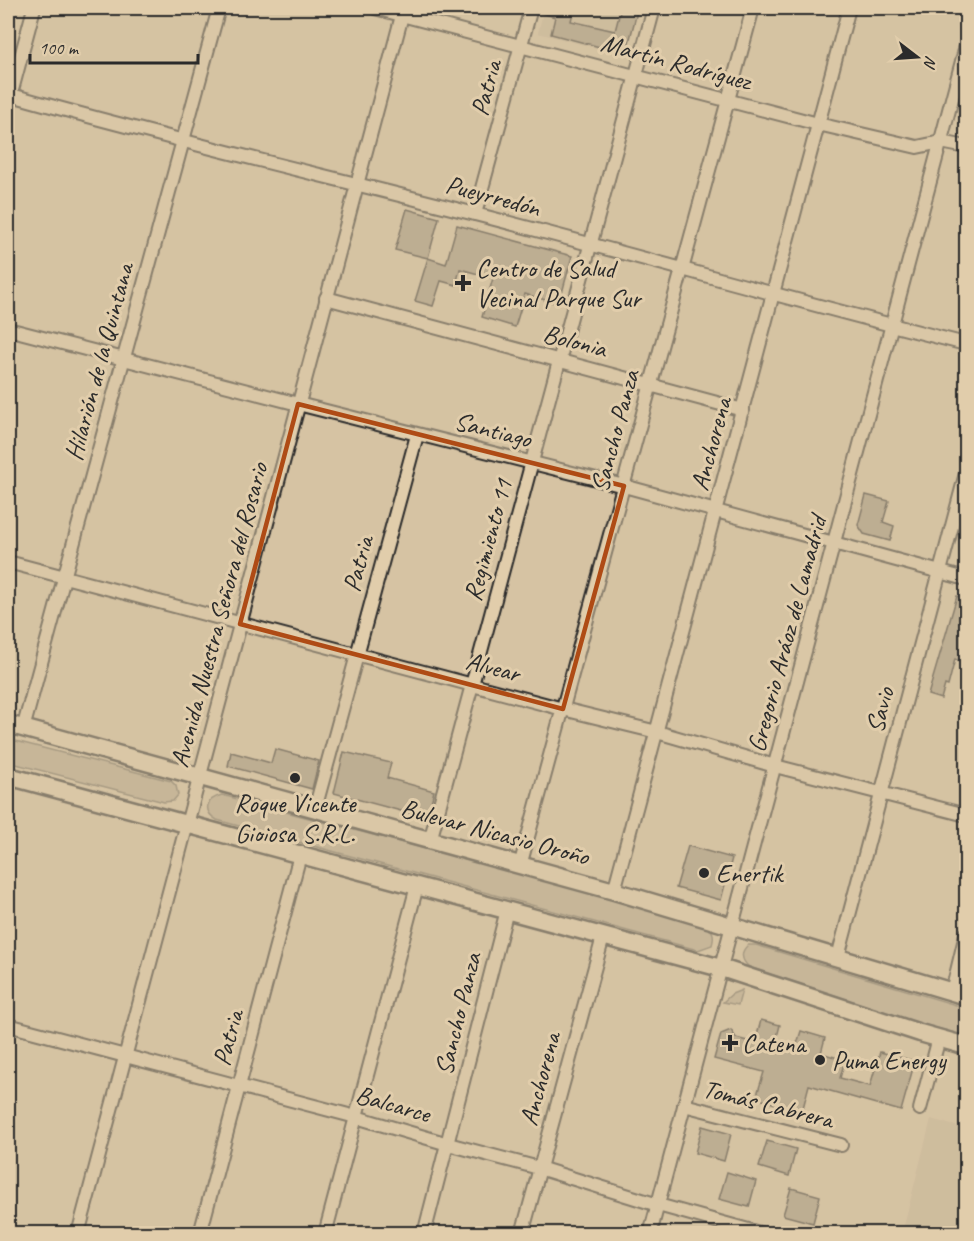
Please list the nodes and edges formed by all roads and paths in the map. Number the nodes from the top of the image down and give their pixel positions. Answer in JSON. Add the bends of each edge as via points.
{"nodes":[{"id":1,"x":34,"y":8,"type":"edge"},
{"id":2,"x":219,"y":8,"type":"edge"},
{"id":3,"x":375,"y":8,"type":"edge"},
{"id":4,"x":531,"y":8,"type":"edge"},
{"id":5,"x":654,"y":8,"type":"edge"},
{"id":6,"x":753,"y":8,"type":"edge"},
{"id":7,"x":849,"y":8,"type":"edge"},
{"id":8,"x":403,"y":11,"type":"edge"},
{"id":9,"x":521,"y":45,"type":"junction"},
{"id":10,"x":966,"y":46,"type":"edge"},
{"id":11,"x":636,"y":75,"type":"junction"},
{"id":12,"x":8,"y":98,"type":"edge"},
{"id":13,"x":729,"y":99,"type":"junction"},
{"id":14,"x":818,"y":124,"type":"junction"},
{"id":15,"x":182,"y":141,"type":"junction"},
{"id":16,"x":941,"y":142,"type":"junction"},
{"id":17,"x":966,"y":147,"type":"edge"},
{"id":18,"x":357,"y":185,"type":"junction"},
{"id":19,"x":475,"y":214,"type":"junction"},
{"id":20,"x":590,"y":245,"type":"junction"},
{"id":21,"x":682,"y":270,"type":"junction"},
{"id":22,"x":772,"y":292,"type":"junction"},
{"id":23,"x":326,"y":298,"type":"junction"},
{"id":24,"x":891,"y":325,"type":"junction"},
{"id":25,"x":8,"y":329,"type":"edge"},
{"id":26,"x":966,"y":344,"type":"edge"},
{"id":27,"x":123,"y":359,"type":"junction"},
{"id":28,"x":559,"y":360,"type":"junction"},
{"id":29,"x":651,"y":385,"type":"junction"},
{"id":30,"x":298,"y":404,"type":"junction"},
{"id":31,"x":743,"y":410,"type":"junction"},
{"id":32,"x":417,"y":435,"type":"junction"},
{"id":33,"x":532,"y":462,"type":"junction"},
{"id":34,"x":966,"y":473,"type":"edge"},
{"id":35,"x":624,"y":486,"type":"junction"},
{"id":36,"x":716,"y":511,"type":"junction"},
{"id":37,"x":834,"y":544,"type":"junction"},
{"id":38,"x":8,"y":562,"type":"edge"},
{"id":39,"x":940,"y":572,"type":"junction"},
{"id":40,"x":64,"y":577,"type":"junction"},
{"id":41,"x":966,"y":579,"type":"edge"},
{"id":42,"x":240,"y":624,"type":"junction"},
{"id":43,"x":357,"y":655,"type":"junction"},
{"id":44,"x":472,"y":685,"type":"junction"},
{"id":45,"x":563,"y":709,"type":"junction"},
{"id":46,"x":15,"y":726,"type":"edge"},
{"id":47,"x":657,"y":732,"type":"junction"},
{"id":48,"x":775,"y":766,"type":"junction"},
{"id":49,"x":199,"y":777,"type":"junction"},
{"id":50,"x":9,"y":781,"type":"edge"},
{"id":51,"x":881,"y":794,"type":"junction"},
{"id":52,"x":315,"y":810,"type":"junction"},
{"id":53,"x":966,"y":815,"type":"edge"},
{"id":54,"x":187,"y":824,"type":"junction"},
{"id":55,"x":430,"y":842,"type":"junction"},
{"id":56,"x":300,"y":855,"type":"junction"},
{"id":57,"x":520,"y":866,"type":"junction"},
{"id":58,"x":417,"y":886,"type":"junction"},
{"id":59,"x":614,"y":891,"type":"junction"},
{"id":60,"x":507,"y":910,"type":"junction"},
{"id":61,"x":732,"y":925,"type":"junction"},
{"id":62,"x":966,"y":934,"type":"edge"},
{"id":63,"x":603,"y":937,"type":"junction"},
{"id":64,"x":838,"y":957,"type":"junction"},
{"id":65,"x":721,"y":968,"type":"junction"},
{"id":66,"x":959,"y":994,"type":"edge"},
{"id":67,"x":8,"y":1025,"type":"edge"},
{"id":68,"x":939,"y":1038,"type":"junction"},
{"id":69,"x":966,"y":1046,"type":"edge"},
{"id":70,"x":125,"y":1055,"type":"junction"},
{"id":71,"x":239,"y":1085,"type":"junction"},
{"id":72,"x":684,"y":1106,"type":"junction"},
{"id":73,"x":920,"y":1108,"type":"dead end"},
{"id":74,"x":356,"y":1117,"type":"junction"},
{"id":75,"x":448,"y":1144,"type":"junction"},
{"id":76,"x":841,"y":1145,"type":"dead end"},
{"id":77,"x":539,"y":1168,"type":"junction"},
{"id":78,"x":658,"y":1205,"type":"junction"},
{"id":79,"x":78,"y":1233,"type":"edge"},
{"id":80,"x":200,"y":1233,"type":"edge"},
{"id":81,"x":325,"y":1233,"type":"edge"},
{"id":82,"x":424,"y":1233,"type":"edge"},
{"id":83,"x":522,"y":1233,"type":"edge"},
{"id":84,"x":650,"y":1233,"type":"edge"},
{"id":85,"x":763,"y":1233,"type":"edge"}],
"edges":[{"from":1,"to":12,"type":"street"},
{"from":2,"to":15,"type":"street","name":"Hilarión de la Quintana"},
{"from":3,"to":8,"type":"street","name":"Martín Rodríguez"},
{"from":4,"to":9,"type":"street","name":"Patria"},
{"from":5,"to":11,"type":"street","name":"Regimiento 11"},
{"from":6,"to":13,"type":"street","name":"Sancho Panza"},
{"from":7,"to":14,"type":"street","name":"Anchorena"},
{"from":8,"to":9,"type":"street","name":"Martín Rodríguez"},
{"from":8,"to":18,"type":"street","name":"Avenida Nuestra Señora del Rosario"},
{"from":9,"to":11,"type":"street","name":"Martín Rodríguez"},
{"from":9,"to":19,"type":"street","name":"Patria"},
{"from":10,"to":16,"type":"street","name":"Gregorio Aráoz de Lamadrid"},
{"from":11,"to":13,"type":"street","name":"Martín Rodríguez"},
{"from":11,"to":20,"type":"street","name":"Regimiento 11"},
{"from":12,"to":15,"type":"street","name":"Pueyrredón"},
{"from":13,"to":14,"type":"street","name":"Martín Rodríguez"},
{"from":13,"to":21,"type":"street","name":"Sancho Panza"},
{"from":14,"to":16,"type":"street","name":"Martín Rodríguez","via":[[917,147]]},
{"from":14,"to":22,"type":"street","name":"Anchorena"},
{"from":15,"to":18,"type":"street","name":"Pueyrredón"},
{"from":15,"to":27,"type":"street","name":"Hilarión de la Quintana"},
{"from":16,"to":17,"type":"street","name":"Martín Rodríguez"},
{"from":16,"to":24,"type":"street","name":"Gregorio Aráoz de Lamadrid"},
{"from":18,"to":19,"type":"street","name":"Pueyrredón"},
{"from":18,"to":23,"type":"street","name":"Avenida Nuestra Señora del Rosario"},
{"from":19,"to":20,"type":"street","name":"Pueyrredón"},
{"from":20,"to":21,"type":"street","name":"Pueyrredón"},
{"from":20,"to":28,"type":"street","name":"Regimiento 11"},
{"from":21,"to":22,"type":"street","name":"Pueyrredón"},
{"from":21,"to":29,"type":"street","name":"Sancho Panza"},
{"from":22,"to":24,"type":"street","name":"Pueyrredón"},
{"from":22,"to":31,"type":"street","name":"Anchorena"},
{"from":23,"to":28,"type":"street","name":"Bolonia"},
{"from":23,"to":30,"type":"street","name":"Avenida Nuestra Señora del Rosario"},
{"from":24,"to":26,"type":"street","name":"Pueyrredón"},
{"from":24,"to":37,"type":"street","name":"Gregorio Aráoz de Lamadrid"},
{"from":25,"to":27,"type":"street","name":"Santiago"},
{"from":27,"to":30,"type":"street","name":"Santiago"},
{"from":27,"to":40,"type":"street","name":"Hilarión de la Quintana"},
{"from":28,"to":29,"type":"street","name":"Bolonia"},
{"from":28,"to":33,"type":"street","name":"Regimiento 11"},
{"from":29,"to":31,"type":"street","name":"Bolonia"},
{"from":29,"to":35,"type":"street","name":"Sancho Panza"},
{"from":30,"to":32,"type":"street","name":"Santiago"},
{"from":30,"to":42,"type":"street","name":"Avenida Nuestra Señora del Rosario"},
{"from":31,"to":36,"type":"street","name":"Anchorena"},
{"from":32,"to":33,"type":"street","name":"Santiago"},
{"from":32,"to":43,"type":"street","name":"Patria"},
{"from":33,"to":35,"type":"street","name":"Santiago"},
{"from":33,"to":44,"type":"street","name":"Regimiento 11"},
{"from":34,"to":39,"type":"street","name":"Savio"},
{"from":35,"to":36,"type":"street","name":"Santiago"},
{"from":35,"to":45,"type":"street","name":"Sancho Panza"},
{"from":36,"to":37,"type":"street","name":"Santiago"},
{"from":36,"to":47,"type":"street","name":"Anchorena"},
{"from":37,"to":39,"type":"street","name":"Santiago"},
{"from":37,"to":48,"type":"street","name":"Gregorio Aráoz de Lamadrid"},
{"from":38,"to":40,"type":"street","name":"Alvear"},
{"from":39,"to":41,"type":"street","name":"Santiago"},
{"from":39,"to":51,"type":"street","name":"Savio"},
{"from":40,"to":42,"type":"street","name":"Alvear"},
{"from":40,"to":46,"type":"street","name":"Hilarión de la Quintana"},
{"from":42,"to":43,"type":"street","name":"Alvear"},
{"from":42,"to":49,"type":"street","name":"Avenida Nuestra Señora del Rosario"},
{"from":43,"to":44,"type":"street","name":"Alvear"},
{"from":43,"to":52,"type":"street","name":"Patria"},
{"from":44,"to":45,"type":"street","name":"Alvear"},
{"from":44,"to":55,"type":"street","name":"Regimiento 11"},
{"from":45,"to":47,"type":"street","name":"Alvear"},
{"from":45,"to":57,"type":"street","name":"Sancho Panza"},
{"from":46,"to":49,"type":"main road","name":"Bulevar Nicasio Oroño"},
{"from":47,"to":48,"type":"street","name":"Alvear"},
{"from":47,"to":59,"type":"street","name":"Anchorena"},
{"from":48,"to":51,"type":"street","name":"Alvear"},
{"from":48,"to":61,"type":"street","name":"Gregorio Aráoz de Lamadrid"},
{"from":49,"to":52,"type":"main road","name":"Bulevar Nicasio Oroño"},
{"from":49,"to":54,"type":"street","name":"Avenida Nuestra Señora del Rosario"},
{"from":50,"to":54,"type":"main road"},
{"from":51,"to":53,"type":"street","name":"Alvear"},
{"from":51,"to":64,"type":"street","name":"Savio"},
{"from":52,"to":55,"type":"main road","name":"Bulevar Nicasio Oroño"},
{"from":54,"to":56,"type":"main road"},
{"from":54,"to":70,"type":"street","name":"Avenida Nuestra Señora del Rosario"},
{"from":55,"to":57,"type":"main road","name":"Bulevar Nicasio Oroño"},
{"from":56,"to":58,"type":"main road"},
{"from":56,"to":71,"type":"street","name":"Patria"},
{"from":57,"to":59,"type":"main road","name":"Bulevar Nicasio Oroño"},
{"from":58,"to":60,"type":"main road"},
{"from":58,"to":74,"type":"street"},
{"from":59,"to":61,"type":"main road","name":"Bulevar Nicasio Oroño"},
{"from":60,"to":63,"type":"main road"},
{"from":60,"to":75,"type":"street","name":"Sancho Panza"},
{"from":61,"to":64,"type":"main road","name":"Bulevar Nicasio Oroño"},
{"from":61,"to":65,"type":"street","name":"Gregorio Aráoz de Lamadrid"},
{"from":62,"to":66,"type":"street"},
{"from":63,"to":65,"type":"main road"},
{"from":63,"to":77,"type":"street","name":"Anchorena"},
{"from":64,"to":66,"type":"main road","name":"Bulevar Nicasio Oroño"},
{"from":65,"to":68,"type":"main road"},
{"from":65,"to":72,"type":"street","name":"Gregorio Aráoz de Lamadrid"},
{"from":67,"to":70,"type":"street","name":"Balcarce"},
{"from":68,"to":69,"type":"main road"},
{"from":68,"to":73,"type":"street"},
{"from":70,"to":71,"type":"street","name":"Balcarce"},
{"from":70,"to":79,"type":"street","name":"Avenida Nuestra Señora del Rosario"},
{"from":71,"to":74,"type":"street","name":"Balcarce"},
{"from":71,"to":80,"type":"street","name":"Patria"},
{"from":72,"to":76,"type":"street","name":"Tomás Cabrera"},
{"from":72,"to":78,"type":"street","name":"Gregorio Aráoz de Lamadrid"},
{"from":74,"to":75,"type":"street","name":"Balcarce"},
{"from":74,"to":81,"type":"street"},
{"from":75,"to":77,"type":"street","name":"Balcarce"},
{"from":75,"to":82,"type":"street","name":"Sancho Panza"},
{"from":77,"to":78,"type":"street","name":"Balcarce"},
{"from":77,"to":83,"type":"street","name":"Anchorena"},
{"from":78,"to":84,"type":"street","name":"Gregorio Aráoz de Lamadrid"},
{"from":78,"to":85,"type":"street","name":"Balcarce"}]}
